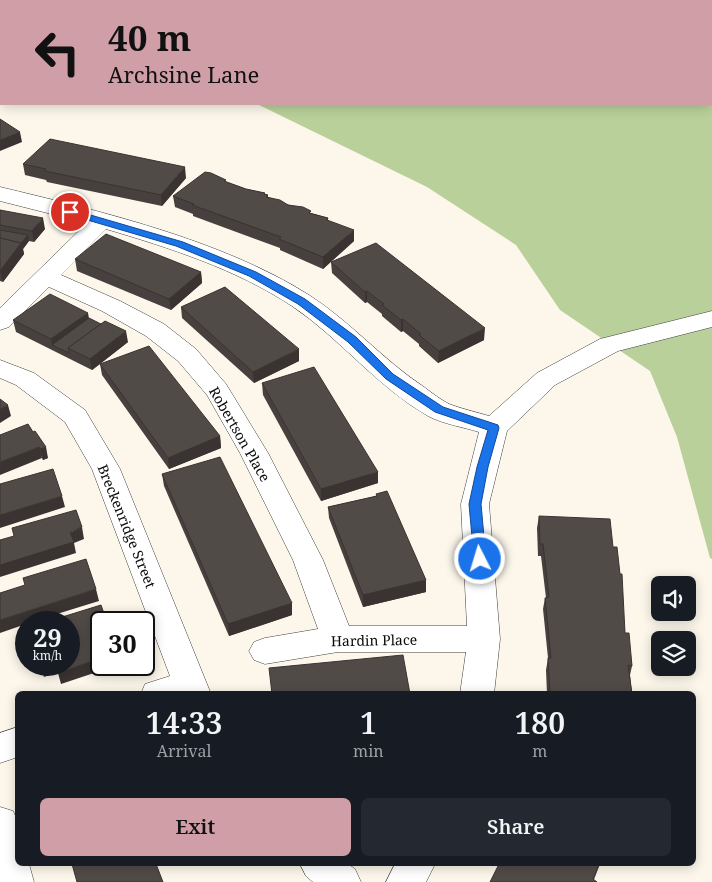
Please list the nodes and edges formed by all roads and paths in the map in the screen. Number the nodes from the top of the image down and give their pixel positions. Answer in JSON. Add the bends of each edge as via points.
{"nodes":[{"id":1,"x":0,"y":194,"type":"edge"},
{"id":2,"x":102,"y":221,"type":"junction"},
{"id":3,"x":46,"y":277,"type":"junction"},
{"id":4,"x":712,"y":319,"type":"edge"},
{"id":5,"x":0,"y":322,"type":"edge"},
{"id":6,"x":0,"y":368,"type":"edge"},
{"id":7,"x":494,"y":428,"type":"junction"},
{"id":8,"x":338,"y":639,"type":"junction"},
{"id":9,"x":484,"y":639,"type":"junction"},
{"id":10,"x":265,"y":652,"type":"dead end"},
{"id":11,"x":191,"y":688,"type":"edge"},
{"id":12,"x":174,"y":691,"type":"edge"},
{"id":13,"x":477,"y":691,"type":"edge"},
{"id":14,"x":15,"y":743,"type":"edge"},
{"id":15,"x":0,"y":748,"type":"edge"},
{"id":16,"x":0,"y":823,"type":"edge"},
{"id":17,"x":322,"y":866,"type":"edge"},
{"id":18,"x":415,"y":866,"type":"edge"},
{"id":19,"x":16,"y":882,"type":"edge"},
{"id":20,"x":342,"y":882,"type":"edge"},
{"id":21,"x":405,"y":882,"type":"edge"}],
"edges":[{"from":1,"to":2,"type":"street"},
{"from":2,"to":3,"type":"street"},
{"from":2,"to":7,"type":"street","via":[[180,244],[253,274],[301,302],[352,340],[390,376],[439,410]]},
{"from":3,"to":5,"type":"street"},
{"from":3,"to":8,"type":"street","name":"Robertson Place","via":[[155,330],[187,355],[217,390],[254,453],[308,560]]},
{"from":4,"to":7,"type":"street","via":[[609,345],[546,379]]},
{"from":6,"to":11,"type":"street","name":"Breckenridge Street","via":[[25,379],[74,416],[106,469]]},
{"from":7,"to":9,"type":"street","via":[[475,504]]},
{"from":8,"to":9,"type":"street","name":"Hardin Place"},
{"from":8,"to":10,"type":"street","name":"Hardin Place"},
{"from":9,"to":13,"type":"street"},
{"from":11,"to":12,"type":"street"},
{"from":14,"to":15,"type":"street"},
{"from":16,"to":19,"type":"street"},
{"from":17,"to":20,"type":"street"},
{"from":18,"to":21,"type":"street"}]}
